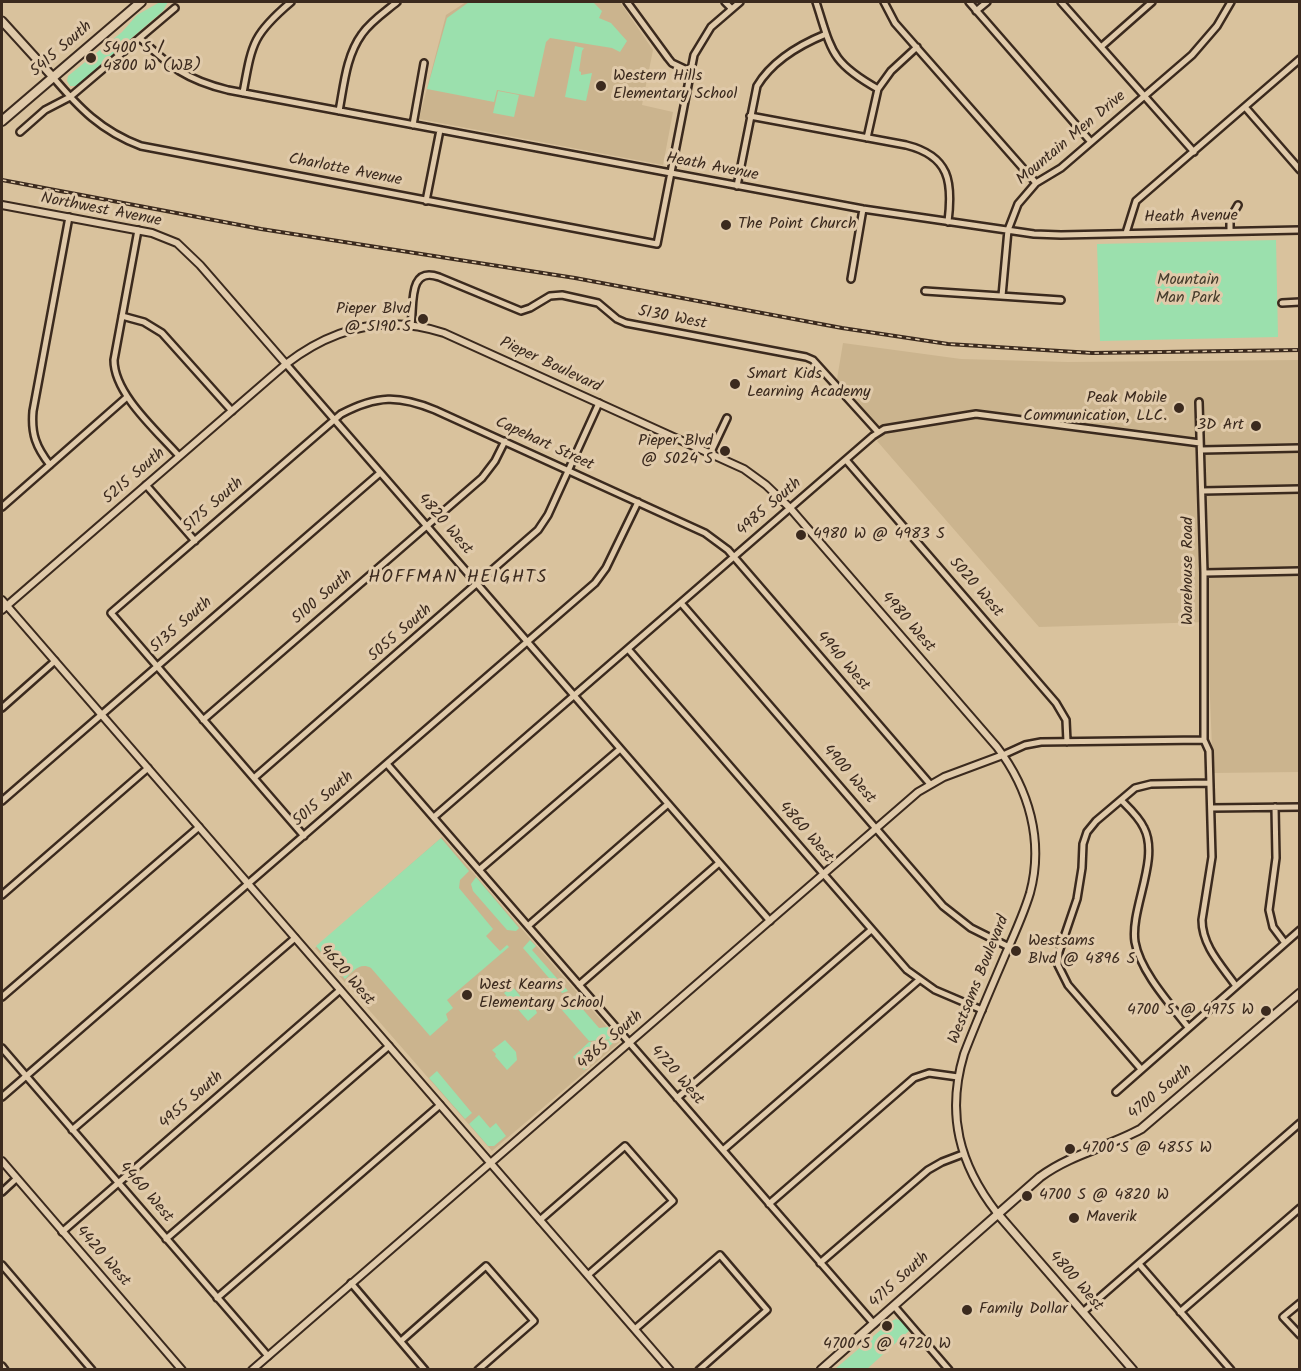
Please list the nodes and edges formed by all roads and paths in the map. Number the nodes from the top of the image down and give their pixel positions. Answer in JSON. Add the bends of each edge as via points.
{"nodes":[{"id":1,"x":141,"y":2,"type":"edge"},
{"id":2,"x":291,"y":2,"type":"edge"},
{"id":3,"x":397,"y":2,"type":"edge"},
{"id":4,"x":627,"y":2,"type":"edge"},
{"id":5,"x":725,"y":2,"type":"edge"},
{"id":6,"x":740,"y":2,"type":"edge"},
{"id":7,"x":816,"y":2,"type":"edge"},
{"id":8,"x":884,"y":2,"type":"edge"},
{"id":9,"x":969,"y":2,"type":"edge"},
{"id":10,"x":987,"y":2,"type":"edge"},
{"id":11,"x":1061,"y":2,"type":"edge"},
{"id":12,"x":1152,"y":2,"type":"edge"},
{"id":13,"x":1231,"y":2,"type":"edge"},
{"id":14,"x":175,"y":8,"type":"dead end"},
{"id":15,"x":732,"y":9,"type":"junction"},
{"id":16,"x":976,"y":10,"type":"junction"},
{"id":17,"x":2,"y":21,"type":"edge"},
{"id":18,"x":826,"y":34,"type":"junction"},
{"id":19,"x":140,"y":38,"type":"junction"},
{"id":20,"x":1101,"y":46,"type":"junction"},
{"id":21,"x":917,"y":47,"type":"junction"},
{"id":22,"x":1299,"y":61,"type":"edge"},
{"id":23,"x":424,"y":63,"type":"dead end"},
{"id":24,"x":689,"y":71,"type":"junction"},
{"id":25,"x":52,"y":76,"type":"junction"},
{"id":26,"x":878,"y":89,"type":"junction"},
{"id":27,"x":243,"y":93,"type":"junction"},
{"id":28,"x":1144,"y":96,"type":"junction"},
{"id":29,"x":70,"y":98,"type":"junction"},
{"id":30,"x":1245,"y":106,"type":"junction"},
{"id":31,"x":339,"y":111,"type":"junction"},
{"id":32,"x":750,"y":116,"type":"junction"},
{"id":33,"x":2,"y":121,"type":"edge"},
{"id":34,"x":413,"y":125,"type":"junction"},
{"id":35,"x":440,"y":130,"type":"junction"},
{"id":36,"x":20,"y":132,"type":"dead end"},
{"id":37,"x":867,"y":138,"type":"junction"},
{"id":38,"x":1091,"y":142,"type":"junction"},
{"id":39,"x":1194,"y":152,"type":"junction"},
{"id":40,"x":1299,"y":170,"type":"edge"},
{"id":41,"x":670,"y":173,"type":"junction"},
{"id":42,"x":1036,"y":183,"type":"junction"},
{"id":43,"x":737,"y":186,"type":"junction"},
{"id":44,"x":426,"y":201,"type":"junction"},
{"id":45,"x":2,"y":205,"type":"edge"},
{"id":46,"x":1238,"y":205,"type":"dead end"},
{"id":47,"x":863,"y":209,"type":"junction"},
{"id":48,"x":69,"y":218,"type":"junction"},
{"id":49,"x":948,"y":222,"type":"junction"},
{"id":50,"x":138,"y":230,"type":"junction"},
{"id":51,"x":1008,"y":230,"type":"junction"},
{"id":52,"x":1299,"y":230,"type":"edge"},
{"id":53,"x":1230,"y":231,"type":"junction"},
{"id":54,"x":1126,"y":233,"type":"junction"},
{"id":55,"x":191,"y":255,"type":"joint"},
{"id":56,"x":851,"y":279,"type":"dead end"},
{"id":57,"x":925,"y":291,"type":"dead end"},
{"id":58,"x":1002,"y":296,"type":"junction"},
{"id":59,"x":1061,"y":300,"type":"dead end"},
{"id":60,"x":1299,"y":302,"type":"edge"},
{"id":61,"x":1282,"y":303,"type":"dead end"},
{"id":62,"x":122,"y":316,"type":"junction"},
{"id":63,"x":411,"y":325,"type":"junction"},
{"id":64,"x":286,"y":364,"type":"junction"},
{"id":65,"x":127,"y":397,"type":"junction"},
{"id":66,"x":1199,"y":402,"type":"dead end"},
{"id":67,"x":599,"y":403,"type":"junction"},
{"id":68,"x":232,"y":411,"type":"junction"},
{"id":69,"x":727,"y":418,"type":"dead end"},
{"id":70,"x":334,"y":420,"type":"junction"},
{"id":71,"x":878,"y":432,"type":"junction"},
{"id":72,"x":505,"y":441,"type":"junction"},
{"id":73,"x":1200,"y":443,"type":"junction"},
{"id":74,"x":1299,"y":448,"type":"edge"},
{"id":75,"x":1201,"y":450,"type":"junction"},
{"id":76,"x":710,"y":454,"type":"junction"},
{"id":77,"x":179,"y":456,"type":"junction"},
{"id":78,"x":846,"y":460,"type":"junction"},
{"id":79,"x":50,"y":465,"type":"junction"},
{"id":80,"x":568,"y":471,"type":"junction"},
{"id":81,"x":380,"y":472,"type":"junction"},
{"id":82,"x":146,"y":485,"type":"junction"},
{"id":83,"x":1299,"y":489,"type":"edge"},
{"id":84,"x":1202,"y":491,"type":"junction"},
{"id":85,"x":638,"y":502,"type":"junction"},
{"id":86,"x":2,"y":507,"type":"edge"},
{"id":87,"x":790,"y":508,"type":"junction"},
{"id":88,"x":427,"y":526,"type":"junction"},
{"id":89,"x":195,"y":541,"type":"junction"},
{"id":90,"x":734,"y":557,"type":"junction"},
{"id":91,"x":1299,"y":571,"type":"edge"},
{"id":92,"x":1204,"y":573,"type":"junction"},
{"id":93,"x":478,"y":585,"type":"junction"},
{"id":94,"x":2,"y":600,"type":"edge"},
{"id":95,"x":681,"y":603,"type":"junction"},
{"id":96,"x":4,"y":608,"type":"edge"},
{"id":97,"x":527,"y":642,"type":"junction"},
{"id":98,"x":628,"y":649,"type":"junction"},
{"id":99,"x":55,"y":661,"type":"junction"},
{"id":100,"x":157,"y":666,"type":"junction"},
{"id":101,"x":574,"y":696,"type":"junction"},
{"id":102,"x":2,"y":708,"type":"edge"},
{"id":103,"x":102,"y":714,"type":"junction"},
{"id":104,"x":203,"y":720,"type":"junction"},
{"id":105,"x":1204,"y":740,"type":"junction"},
{"id":106,"x":1067,"y":742,"type":"junction"},
{"id":107,"x":620,"y":748,"type":"junction"},
{"id":108,"x":1003,"y":755,"type":"junction"},
{"id":109,"x":387,"y":764,"type":"junction"},
{"id":110,"x":148,"y":768,"type":"junction"},
{"id":111,"x":254,"y":778,"type":"junction"},
{"id":112,"x":1209,"y":783,"type":"junction"},
{"id":113,"x":930,"y":784,"type":"junction"},
{"id":114,"x":1121,"y":800,"type":"junction"},
{"id":115,"x":2,"y":801,"type":"edge"},
{"id":116,"x":668,"y":804,"type":"junction"},
{"id":117,"x":1275,"y":807,"type":"junction"},
{"id":118,"x":1299,"y":807,"type":"edge"},
{"id":119,"x":1211,"y":808,"type":"junction"},
{"id":120,"x":434,"y":817,"type":"junction"},
{"id":121,"x":199,"y":826,"type":"junction"},
{"id":122,"x":876,"y":829,"type":"junction"},
{"id":123,"x":304,"y":836,"type":"junction"},
{"id":124,"x":719,"y":863,"type":"junction"},
{"id":125,"x":479,"y":870,"type":"junction"},
{"id":126,"x":823,"y":875,"type":"junction"},
{"id":127,"x":248,"y":884,"type":"junction"},
{"id":128,"x":2,"y":895,"type":"edge"},
{"id":129,"x":770,"y":921,"type":"junction"},
{"id":130,"x":528,"y":926,"type":"junction"},
{"id":131,"x":871,"y":930,"type":"junction"},
{"id":132,"x":1299,"y":930,"type":"edge"},
{"id":133,"x":295,"y":938,"type":"junction"},
{"id":134,"x":1284,"y":943,"type":"junction"},
{"id":135,"x":1009,"y":947,"type":"junction"},
{"id":136,"x":919,"y":980,"type":"junction"},
{"id":137,"x":579,"y":985,"type":"junction"},
{"id":138,"x":1236,"y":986,"type":"junction"},
{"id":139,"x":340,"y":990,"type":"junction"},
{"id":140,"x":1299,"y":993,"type":"edge"},
{"id":141,"x":2,"y":997,"type":"edge"},
{"id":142,"x":982,"y":1010,"type":"junction"},
{"id":143,"x":1188,"y":1027,"type":"junction"},
{"id":144,"x":629,"y":1043,"type":"junction"},
{"id":145,"x":389,"y":1046,"type":"junction"},
{"id":146,"x":2,"y":1048,"type":"edge"},
{"id":147,"x":1141,"y":1069,"type":"junction"},
{"id":148,"x":26,"y":1076,"type":"junction"},
{"id":149,"x":958,"y":1077,"type":"junction"},
{"id":150,"x":1116,"y":1092,"type":"dead end"},
{"id":151,"x":2,"y":1097,"type":"edge"},
{"id":152,"x":677,"y":1098,"type":"junction"},
{"id":153,"x":440,"y":1105,"type":"junction"},
{"id":154,"x":1299,"y":1123,"type":"edge"},
{"id":155,"x":72,"y":1130,"type":"junction"},
{"id":156,"x":723,"y":1150,"type":"junction"},
{"id":157,"x":963,"y":1154,"type":"junction"},
{"id":158,"x":2,"y":1161,"type":"edge"},
{"id":159,"x":490,"y":1163,"type":"junction"},
{"id":160,"x":16,"y":1179,"type":"junction"},
{"id":161,"x":118,"y":1183,"type":"junction"},
{"id":162,"x":2,"y":1192,"type":"edge"},
{"id":163,"x":769,"y":1204,"type":"junction"},
{"id":164,"x":1299,"y":1208,"type":"edge"},
{"id":165,"x":997,"y":1213,"type":"junction"},
{"id":166,"x":540,"y":1220,"type":"junction"},
{"id":167,"x":62,"y":1232,"type":"junction"},
{"id":168,"x":166,"y":1239,"type":"junction"},
{"id":169,"x":820,"y":1263,"type":"junction"},
{"id":170,"x":1138,"y":1264,"type":"junction"},
{"id":171,"x":2,"y":1265,"type":"edge"},
{"id":172,"x":588,"y":1275,"type":"junction"},
{"id":173,"x":351,"y":1283,"type":"junction"},
{"id":174,"x":218,"y":1298,"type":"junction"},
{"id":175,"x":1299,"y":1303,"type":"edge"},
{"id":176,"x":894,"y":1305,"type":"junction"},
{"id":177,"x":1083,"y":1312,"type":"junction"},
{"id":178,"x":1180,"y":1312,"type":"junction"},
{"id":179,"x":874,"y":1324,"type":"junction"},
{"id":180,"x":635,"y":1329,"type":"junction"},
{"id":181,"x":1299,"y":1335,"type":"edge"},
{"id":182,"x":400,"y":1341,"type":"junction"},
{"id":183,"x":268,"y":1356,"type":"junction"},
{"id":184,"x":2,"y":1366,"type":"edge"},
{"id":185,"x":4,"y":1370,"type":"edge"},
{"id":186,"x":92,"y":1370,"type":"edge"},
{"id":187,"x":182,"y":1370,"type":"edge"},
{"id":188,"x":252,"y":1370,"type":"edge"},
{"id":189,"x":425,"y":1370,"type":"edge"},
{"id":190,"x":478,"y":1370,"type":"edge"},
{"id":191,"x":670,"y":1370,"type":"edge"},
{"id":192,"x":699,"y":1370,"type":"edge"},
{"id":193,"x":821,"y":1370,"type":"edge"},
{"id":194,"x":949,"y":1370,"type":"edge"},
{"id":195,"x":1133,"y":1370,"type":"edge"},
{"id":196,"x":1231,"y":1370,"type":"edge"}],
"edges":[{"from":1,"to":25,"type":"main road","name":"5415 South"},
{"from":2,"to":27,"type":"street","via":[[267,22],[255,41]]},
{"from":3,"to":31,"type":"street","via":[[367,28],[353,49]]},
{"from":4,"to":24,"type":"street","via":[[672,63]]},
{"from":5,"to":15,"type":"street"},
{"from":6,"to":15,"type":"street"},
{"from":7,"to":18,"type":"street"},
{"from":8,"to":21,"type":"street","via":[[892,18]]},
{"from":9,"to":16,"type":"street"},
{"from":10,"to":16,"type":"street"},
{"from":11,"to":20,"type":"street"},
{"from":12,"to":20,"type":"street"},
{"from":13,"to":28,"type":"street","name":"Mountain Men Drive","via":[[1206,40]]},
{"from":14,"to":19,"type":"street"},
{"from":15,"to":24,"type":"street","via":[[705,35]]},
{"from":16,"to":38,"type":"street"},
{"from":17,"to":25,"type":"main road"},
{"from":18,"to":26,"type":"street","via":[[841,64]]},
{"from":18,"to":32,"type":"street","via":[[793,50],[765,76],[757,86]]},
{"from":19,"to":27,"type":"street","name":"Heath Avenue","via":[[180,73],[214,87]]},
{"from":19,"to":29,"type":"street"},
{"from":20,"to":28,"type":"street"},
{"from":21,"to":26,"type":"street"},
{"from":21,"to":42,"type":"street"},
{"from":22,"to":30,"type":"street"},
{"from":23,"to":34,"type":"street"},
{"from":24,"to":41,"type":"street"},
{"from":25,"to":29,"type":"street","name":"Charlotte Avenue"},
{"from":25,"to":33,"type":"main road","name":"5415 South"},
{"from":26,"to":37,"type":"street"},
{"from":27,"to":31,"type":"street","name":"Heath Avenue"},
{"from":28,"to":38,"type":"street","name":"Mountain Men Drive"},
{"from":28,"to":39,"type":"street"},
{"from":29,"to":36,"type":"street","via":[[45,110]]},
{"from":29,"to":44,"type":"street","name":"Charlotte Avenue","via":[[103,128],[141,146]]},
{"from":30,"to":39,"type":"street"},
{"from":30,"to":40,"type":"street"},
{"from":31,"to":34,"type":"street","name":"Heath Avenue"},
{"from":32,"to":37,"type":"street"},
{"from":32,"to":43,"type":"street"},
{"from":34,"to":35,"type":"street","name":"Heath Avenue"},
{"from":35,"to":41,"type":"street","name":"Heath Avenue"},
{"from":35,"to":44,"type":"street"},
{"from":37,"to":49,"type":"street","via":[[926,151],[939,162],[951,186]]},
{"from":38,"to":42,"type":"street","name":"Mountain Men Drive"},
{"from":39,"to":54,"type":"street","via":[[1136,201]]},
{"from":41,"to":43,"type":"street","name":"Heath Avenue"},
{"from":41,"to":44,"type":"street","name":"Charlotte Avenue","via":[[657,244]]},
{"from":42,"to":51,"type":"street","name":"Mountain Men Drive","via":[[1018,204]]},
{"from":43,"to":47,"type":"street","name":"Heath Avenue"},
{"from":45,"to":48,"type":"street","name":"Northwest Avenue"},
{"from":46,"to":53,"type":"street","via":[[1230,219]]},
{"from":47,"to":49,"type":"street","name":"Heath Avenue"},
{"from":47,"to":56,"type":"street"},
{"from":48,"to":50,"type":"street","name":"Northwest Avenue"},
{"from":48,"to":79,"type":"street","via":[[33,411],[34,440]]},
{"from":49,"to":51,"type":"street","name":"Heath Avenue"},
{"from":50,"to":55,"type":"street","name":"Northwest Avenue","via":[[169,239]]},
{"from":50,"to":62,"type":"street"},
{"from":51,"to":54,"type":"street","name":"Heath Avenue","via":[[1061,235]]},
{"from":51,"to":58,"type":"street","name":"Mountain Men Drive"},
{"from":52,"to":53,"type":"street","name":"Heath Avenue"},
{"from":53,"to":54,"type":"street","name":"Heath Avenue"},
{"from":55,"to":64,"type":"street","name":"4820 West"},
{"from":57,"to":58,"type":"street"},
{"from":58,"to":59,"type":"street"},
{"from":60,"to":61,"type":"street"},
{"from":62,"to":65,"type":"street","via":[[114,370]]},
{"from":62,"to":68,"type":"street","via":[[144,322],[162,333]]},
{"from":63,"to":64,"type":"street","name":"Pieper Boulevard","via":[[352,328],[310,346]]},
{"from":63,"to":67,"type":"street","name":"Pieper Boulevard","via":[[456,338]]},
{"from":63,"to":71,"type":"street","name":"5130 West","via":[[416,285],[422,275],[431,274],[521,311],[550,296],[579,298],[598,303],[626,324],[806,357],[819,365]]},
{"from":64,"to":68,"type":"street","name":"5215 South"},
{"from":64,"to":70,"type":"street","name":"4820 West"},
{"from":65,"to":77,"type":"street"},
{"from":65,"to":79,"type":"street"},
{"from":66,"to":73,"type":"street","name":"Warehouse Road"},
{"from":67,"to":76,"type":"street","name":"Pieper Boulevard"},
{"from":67,"to":80,"type":"street","name":"5055 South"},
{"from":68,"to":77,"type":"street","name":"5215 South"},
{"from":69,"to":76,"type":"street"},
{"from":70,"to":72,"type":"street","name":"Capehart Street","via":[[361,404],[403,399]]},
{"from":70,"to":81,"type":"street","name":"4820 West"},
{"from":70,"to":89,"type":"street","name":"5175 South"},
{"from":71,"to":73,"type":"street","name":"4985 South","via":[[976,414]]},
{"from":71,"to":78,"type":"street","name":"4985 South"},
{"from":72,"to":80,"type":"street","name":"Capehart Street"},
{"from":72,"to":88,"type":"street","name":"5100 South","via":[[489,471]]},
{"from":73,"to":75,"type":"street","name":"Warehouse Road"},
{"from":74,"to":75,"type":"street"},
{"from":75,"to":84,"type":"street","name":"Warehouse Road"},
{"from":76,"to":87,"type":"street","name":"Pieper Boulevard","via":[[757,478]]},
{"from":77,"to":82,"type":"street","name":"5215 South"},
{"from":78,"to":87,"type":"street","name":"4985 South"},
{"from":78,"to":106,"type":"street","name":"5020 West","via":[[1056,703],[1066,720]]},
{"from":79,"to":86,"type":"street"},
{"from":80,"to":85,"type":"street","name":"Capehart Street"},
{"from":80,"to":93,"type":"street","name":"5055 South","via":[[538,530]]},
{"from":81,"to":88,"type":"street","name":"4820 West"},
{"from":81,"to":100,"type":"street","name":"5135 South"},
{"from":82,"to":89,"type":"street"},
{"from":82,"to":96,"type":"street","name":"5215 South"},
{"from":83,"to":84,"type":"street"},
{"from":84,"to":92,"type":"street","name":"Warehouse Road"},
{"from":85,"to":90,"type":"street","name":"Capehart Street","via":[[705,533]]},
{"from":85,"to":97,"type":"street","name":"5015 South","via":[[601,576]]},
{"from":87,"to":90,"type":"street","name":"4985 South"},
{"from":87,"to":108,"type":"street","name":"4980 West"},
{"from":88,"to":93,"type":"street","name":"4820 West"},
{"from":88,"to":104,"type":"street","name":"5100 South"},
{"from":89,"to":100,"type":"street","name":"5175 South","via":[[111,614]]},
{"from":90,"to":95,"type":"street","name":"4985 South"},
{"from":90,"to":113,"type":"street","name":"4940 West"},
{"from":91,"to":92,"type":"street"},
{"from":92,"to":105,"type":"street","name":"Warehouse Road"},
{"from":93,"to":97,"type":"street","name":"4820 West"},
{"from":93,"to":111,"type":"street","name":"5055 South"},
{"from":94,"to":96,"type":"street","name":"4620 West"},
{"from":95,"to":98,"type":"street","name":"4985 South"},
{"from":95,"to":122,"type":"street","name":"4900 West"},
{"from":96,"to":99,"type":"street","name":"4620 West"},
{"from":97,"to":101,"type":"street","name":"4820 West"},
{"from":97,"to":109,"type":"street","name":"5015 South"},
{"from":98,"to":101,"type":"street","name":"4985 South"},
{"from":98,"to":126,"type":"street","name":"4860 West"},
{"from":99,"to":102,"type":"street"},
{"from":99,"to":103,"type":"street","name":"4620 West"},
{"from":100,"to":103,"type":"street","name":"5135 South"},
{"from":100,"to":104,"type":"street"},
{"from":101,"to":107,"type":"street","name":"4820 West"},
{"from":101,"to":120,"type":"street","name":"4985 South"},
{"from":103,"to":110,"type":"street","name":"4620 West"},
{"from":103,"to":115,"type":"street","name":"5135 South"},
{"from":104,"to":111,"type":"street"},
{"from":105,"to":106,"type":"street"},
{"from":105,"to":112,"type":"street","name":"Warehouse Road","via":[[1209,751]]},
{"from":106,"to":108,"type":"street","via":[[1033,743]]},
{"from":107,"to":116,"type":"street","name":"4820 West"},
{"from":107,"to":125,"type":"street"},
{"from":108,"to":113,"type":"street","name":"4865 South"},
{"from":108,"to":135,"type":"street","name":"Westsams Boulevard","via":[[1028,801],[1035,843],[1030,892]]},
{"from":109,"to":120,"type":"street","name":"4720 West"},
{"from":109,"to":123,"type":"street","name":"5015 South"},
{"from":110,"to":121,"type":"street","name":"4620 West"},
{"from":110,"to":128,"type":"street"},
{"from":111,"to":123,"type":"street"},
{"from":112,"to":114,"type":"street","via":[[1143,785]]},
{"from":112,"to":119,"type":"street","name":"Warehouse Road"},
{"from":113,"to":122,"type":"street","name":"4865 South"},
{"from":114,"to":143,"type":"street","via":[[1144,827],[1148,840],[1147,870],[1135,931],[1137,951]]},
{"from":114,"to":147,"type":"street","via":[[1087,832],[1077,899],[1058,965],[1068,985]]},
{"from":116,"to":124,"type":"street","name":"4820 West"},
{"from":116,"to":130,"type":"street"},
{"from":117,"to":118,"type":"street"},
{"from":117,"to":119,"type":"street"},
{"from":117,"to":134,"type":"street","via":[[1276,858],[1269,910],[1273,927]]},
{"from":119,"to":138,"type":"street","name":"Warehouse Road","via":[[1212,857],[1202,929],[1208,946]]},
{"from":120,"to":125,"type":"street","name":"4720 West"},
{"from":121,"to":127,"type":"street","name":"4620 West"},
{"from":121,"to":141,"type":"street"},
{"from":122,"to":126,"type":"street","name":"4865 South"},
{"from":122,"to":135,"type":"street","name":"4900 West","via":[[951,914]]},
{"from":123,"to":127,"type":"street","name":"5015 South"},
{"from":124,"to":129,"type":"street","name":"4820 West"},
{"from":124,"to":137,"type":"street"},
{"from":125,"to":130,"type":"street","name":"4720 West"},
{"from":126,"to":129,"type":"street","name":"4865 South"},
{"from":126,"to":131,"type":"street","name":"4860 West"},
{"from":127,"to":133,"type":"street","name":"4620 West"},
{"from":127,"to":148,"type":"street","name":"5015 South"},
{"from":129,"to":144,"type":"street","name":"4865 South"},
{"from":130,"to":137,"type":"street","name":"4720 West"},
{"from":131,"to":136,"type":"street","name":"4860 West"},
{"from":131,"to":152,"type":"street"},
{"from":132,"to":134,"type":"street"},
{"from":133,"to":139,"type":"street","name":"4620 West"},
{"from":133,"to":155,"type":"street"},
{"from":134,"to":138,"type":"street"},
{"from":135,"to":142,"type":"street","name":"Westsams Boulevard"},
{"from":136,"to":142,"type":"street","name":"4860 West"},
{"from":136,"to":156,"type":"street"},
{"from":137,"to":144,"type":"street","name":"4720 West"},
{"from":138,"to":143,"type":"street"},
{"from":139,"to":145,"type":"street","name":"4620 West"},
{"from":139,"to":161,"type":"street","name":"4955 South"},
{"from":140,"to":165,"type":"main road","name":"4700 South","via":[[1141,1129],[1057,1165]]},
{"from":142,"to":149,"type":"street","name":"Westsams Boulevard"},
{"from":143,"to":147,"type":"street"},
{"from":144,"to":152,"type":"street","name":"4720 West"},
{"from":144,"to":159,"type":"street","name":"4865 South"},
{"from":145,"to":153,"type":"street","name":"4620 West"},
{"from":145,"to":168,"type":"street"},
{"from":146,"to":148,"type":"street","name":"4460 West"},
{"from":147,"to":150,"type":"street"},
{"from":148,"to":151,"type":"street","name":"5015 South"},
{"from":148,"to":155,"type":"street","name":"4460 West"},
{"from":149,"to":157,"type":"street","name":"Westsams Boulevard","via":[[956,1112]]},
{"from":149,"to":163,"type":"street","via":[[929,1072],[914,1078]]},
{"from":152,"to":156,"type":"street","name":"4720 West"},
{"from":153,"to":159,"type":"street","name":"4620 West"},
{"from":153,"to":174,"type":"street"},
{"from":154,"to":170,"type":"street"},
{"from":155,"to":161,"type":"street","name":"4460 West"},
{"from":156,"to":163,"type":"street","name":"4720 West"},
{"from":157,"to":165,"type":"street","name":"Westsams Boulevard"},
{"from":157,"to":169,"type":"street","via":[[928,1170]]},
{"from":158,"to":160,"type":"street","name":"4420 West"},
{"from":159,"to":166,"type":"street","name":"4620 West"},
{"from":159,"to":173,"type":"street","name":"4865 South"},
{"from":160,"to":162,"type":"street"},
{"from":160,"to":167,"type":"street","name":"4420 West"},
{"from":161,"to":167,"type":"street","name":"4955 South"},
{"from":161,"to":168,"type":"street","name":"4460 West"},
{"from":163,"to":169,"type":"street","name":"4720 West"},
{"from":164,"to":178,"type":"street"},
{"from":165,"to":176,"type":"main road","name":"4715 South"},
{"from":165,"to":177,"type":"main road","name":"4800 West"},
{"from":166,"to":172,"type":"street","name":"4620 West"},
{"from":166,"to":172,"type":"street","via":[[625,1146],[673,1201]]},
{"from":167,"to":187,"type":"street","name":"4420 West"},
{"from":168,"to":174,"type":"street","name":"4460 West"},
{"from":169,"to":179,"type":"street","name":"4720 West"},
{"from":170,"to":177,"type":"street"},
{"from":170,"to":178,"type":"street"},
{"from":171,"to":186,"type":"street"},
{"from":172,"to":180,"type":"street","name":"4620 West"},
{"from":173,"to":182,"type":"street"},
{"from":173,"to":183,"type":"street","name":"4865 South"},
{"from":174,"to":183,"type":"street","name":"4460 West"},
{"from":175,"to":181,"type":"street","via":[[1283,1317]]},
{"from":176,"to":179,"type":"main road","name":"4715 South"},
{"from":176,"to":194,"type":"street"},
{"from":177,"to":195,"type":"main road","name":"4800 West"},
{"from":178,"to":196,"type":"street"},
{"from":179,"to":193,"type":"main road","name":"4715 South"},
{"from":180,"to":191,"type":"street","name":"4620 West"},
{"from":180,"to":192,"type":"street","via":[[720,1255],[767,1310]]},
{"from":182,"to":189,"type":"street"},
{"from":182,"to":190,"type":"street","via":[[486,1266],[534,1322]]},
{"from":183,"to":188,"type":"street","name":"4865 South"},
{"from":184,"to":185,"type":"street"}]}
